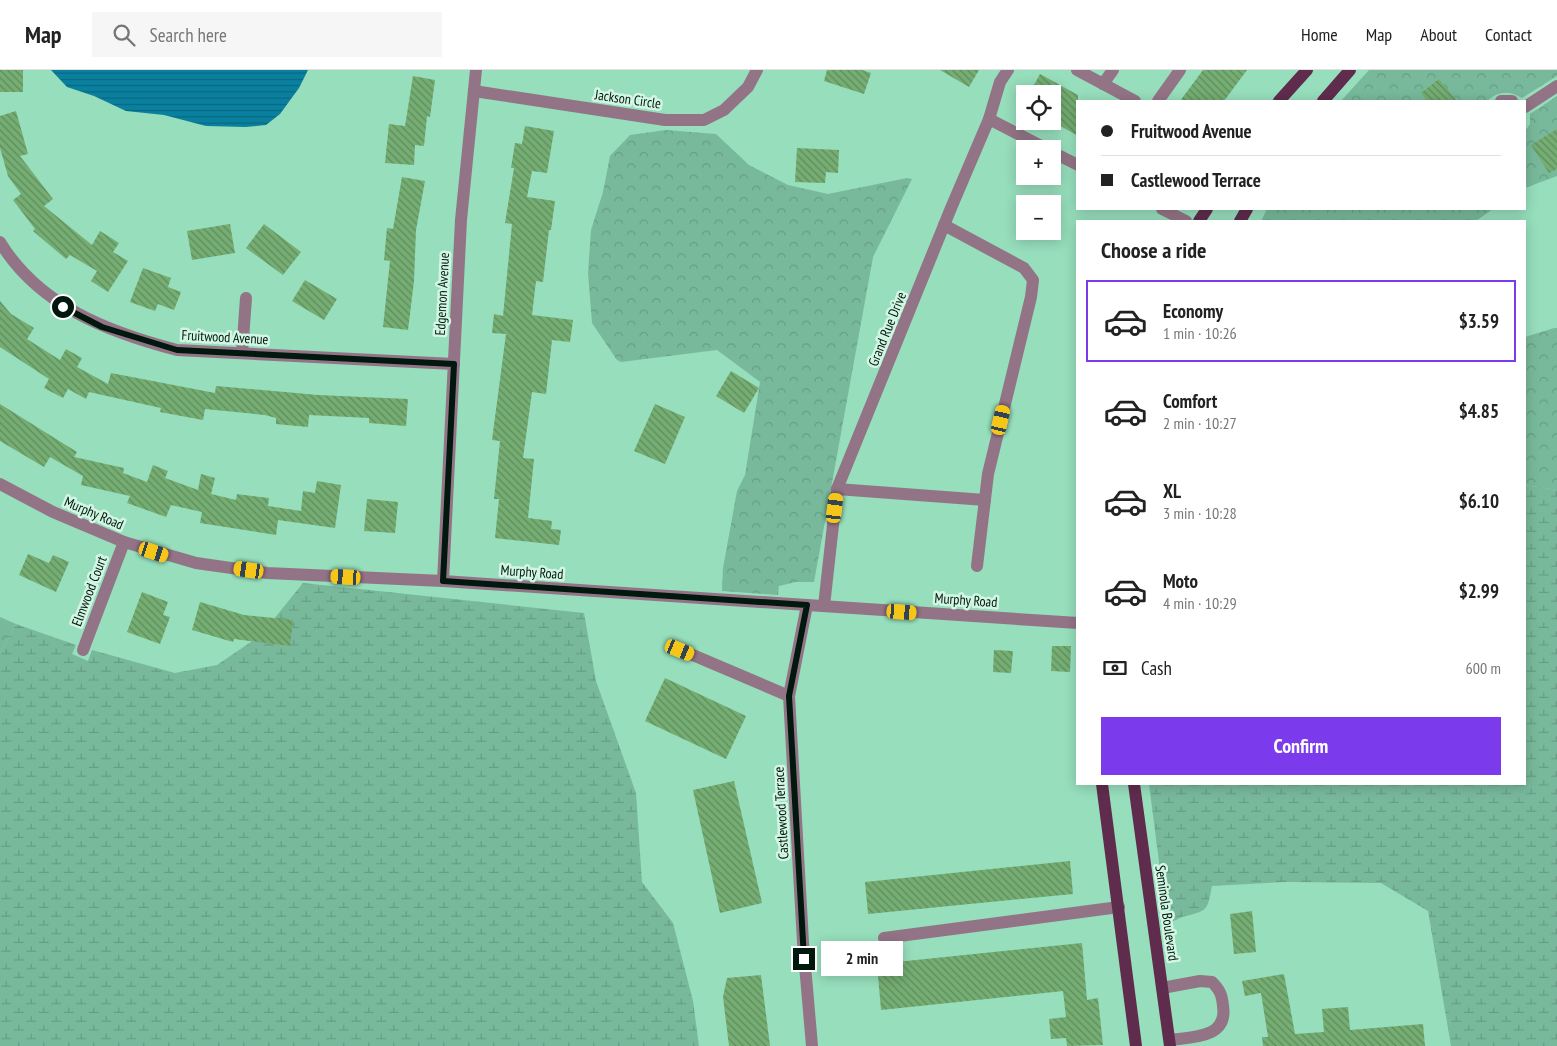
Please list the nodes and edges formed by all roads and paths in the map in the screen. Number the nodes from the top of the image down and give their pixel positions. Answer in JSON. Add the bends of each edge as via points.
{"nodes":[{"id":1,"x":476,"y":70,"type":"edge"},
{"id":2,"x":757,"y":70,"type":"edge"},
{"id":3,"x":1008,"y":70,"type":"edge"},
{"id":4,"x":1078,"y":70,"type":"edge"},
{"id":5,"x":1113,"y":70,"type":"edge"},
{"id":6,"x":1180,"y":70,"type":"edge"},
{"id":7,"x":1307,"y":70,"type":"edge"},
{"id":8,"x":1350,"y":70,"type":"edge"},
{"id":9,"x":1103,"y":84,"type":"junction"},
{"id":10,"x":1557,"y":86,"type":"edge"},
{"id":11,"x":474,"y":91,"type":"junction"},
{"id":12,"x":1133,"y":100,"type":"edge"},
{"id":13,"x":1159,"y":100,"type":"edge"},
{"id":14,"x":1280,"y":100,"type":"edge"},
{"id":15,"x":1324,"y":100,"type":"edge"},
{"id":16,"x":1526,"y":106,"type":"edge"},
{"id":17,"x":989,"y":119,"type":"junction"},
{"id":18,"x":1030,"y":140,"type":"edge"},
{"id":19,"x":1061,"y":156,"type":"edge"},
{"id":20,"x":1076,"y":164,"type":"edge"},
{"id":21,"x":1164,"y":210,"type":"edge"},
{"id":22,"x":1184,"y":220,"type":"edge"},
{"id":23,"x":944,"y":225,"type":"junction"},
{"id":24,"x":0,"y":242,"type":"edge"},
{"id":25,"x":246,"y":298,"type":"dead end"},
{"id":26,"x":242,"y":353,"type":"junction"},
{"id":27,"x":454,"y":364,"type":"junction"},
{"id":28,"x":0,"y":484,"type":"edge"},
{"id":29,"x":837,"y":490,"type":"junction"},
{"id":30,"x":985,"y":500,"type":"junction"},
{"id":31,"x":124,"y":542,"type":"junction"},
{"id":32,"x":977,"y":566,"type":"dead end"},
{"id":33,"x":443,"y":581,"type":"junction"},
{"id":34,"x":807,"y":605,"type":"junction"},
{"id":35,"x":824,"y":606,"type":"junction"},
{"id":36,"x":1076,"y":623,"type":"edge"},
{"id":37,"x":83,"y":650,"type":"dead end"},
{"id":38,"x":680,"y":650,"type":"dead end"},
{"id":39,"x":789,"y":696,"type":"junction"},
{"id":40,"x":1102,"y":785,"type":"edge"},
{"id":41,"x":1134,"y":785,"type":"edge"},
{"id":42,"x":1119,"y":907,"type":"junction"},
{"id":43,"x":884,"y":938,"type":"dead end"},
{"id":44,"x":1162,"y":988,"type":"junction"},
{"id":45,"x":1170,"y":1043,"type":"edge"},
{"id":46,"x":812,"y":1046,"type":"edge"},
{"id":47,"x":1136,"y":1046,"type":"edge"}],
"edges":[{"from":1,"to":11,"type":"street","name":"Edgemon Avenue"},
{"from":2,"to":11,"type":"street","name":"Jackson Circle","via":[[748,87],[724,110],[704,120],[665,120]]},
{"from":3,"to":17,"type":"street","name":"Grand Rue Drive","via":[[1000,82]]},
{"from":4,"to":9,"type":"street"},
{"from":5,"to":9,"type":"street"},
{"from":6,"to":13,"type":"street"},
{"from":7,"to":14,"type":"main road"},
{"from":8,"to":15,"type":"main road"},
{"from":9,"to":12,"type":"street"},
{"from":10,"to":16,"type":"street"},
{"from":11,"to":27,"type":"street","name":"Edgemon Avenue","via":[[461,220]]},
{"from":17,"to":18,"type":"street"},
{"from":17,"to":23,"type":"street","name":"Grand Rue Drive"},
{"from":19,"to":20,"type":"street"},
{"from":21,"to":22,"type":"street"},
{"from":23,"to":29,"type":"street","name":"Grand Rue Drive"},
{"from":23,"to":30,"type":"street","via":[[1024,268],[1033,280],[988,474]]},
{"from":24,"to":26,"type":"street","name":"Fruitwood Avenue","via":[[26,274],[63,307],[102,327],[177,350]]},
{"from":25,"to":26,"type":"street"},
{"from":26,"to":27,"type":"street","name":"Fruitwood Avenue"},
{"from":27,"to":33,"type":"street","name":"Edgemon Avenue"},
{"from":28,"to":31,"type":"street","name":"Murphy Road","via":[[53,512]]},
{"from":29,"to":30,"type":"street"},
{"from":29,"to":35,"type":"street","name":"Grand Rue Drive"},
{"from":30,"to":32,"type":"street"},
{"from":31,"to":33,"type":"street","name":"Murphy Road","via":[[196,563],[267,572]]},
{"from":31,"to":37,"type":"street","name":"Elmwood Court"},
{"from":33,"to":34,"type":"street","name":"Murphy Road"},
{"from":34,"to":35,"type":"street","name":"Murphy Road"},
{"from":34,"to":39,"type":"street","name":"Castlewood Terrace"},
{"from":35,"to":36,"type":"street","name":"Murphy Road"},
{"from":38,"to":39,"type":"street"},
{"from":39,"to":46,"type":"street","name":"Castlewood Terrace"},
{"from":40,"to":42,"type":"main road"},
{"from":41,"to":44,"type":"main road","name":"Seminola Boulevard"},
{"from":42,"to":43,"type":"street"},
{"from":42,"to":47,"type":"main road"},
{"from":44,"to":45,"type":"main road","name":"Seminola Boulevard"},
{"from":44,"to":45,"type":"street","via":[[1212,982],[1222,994],[1225,1014],[1215,1032]]}]}
